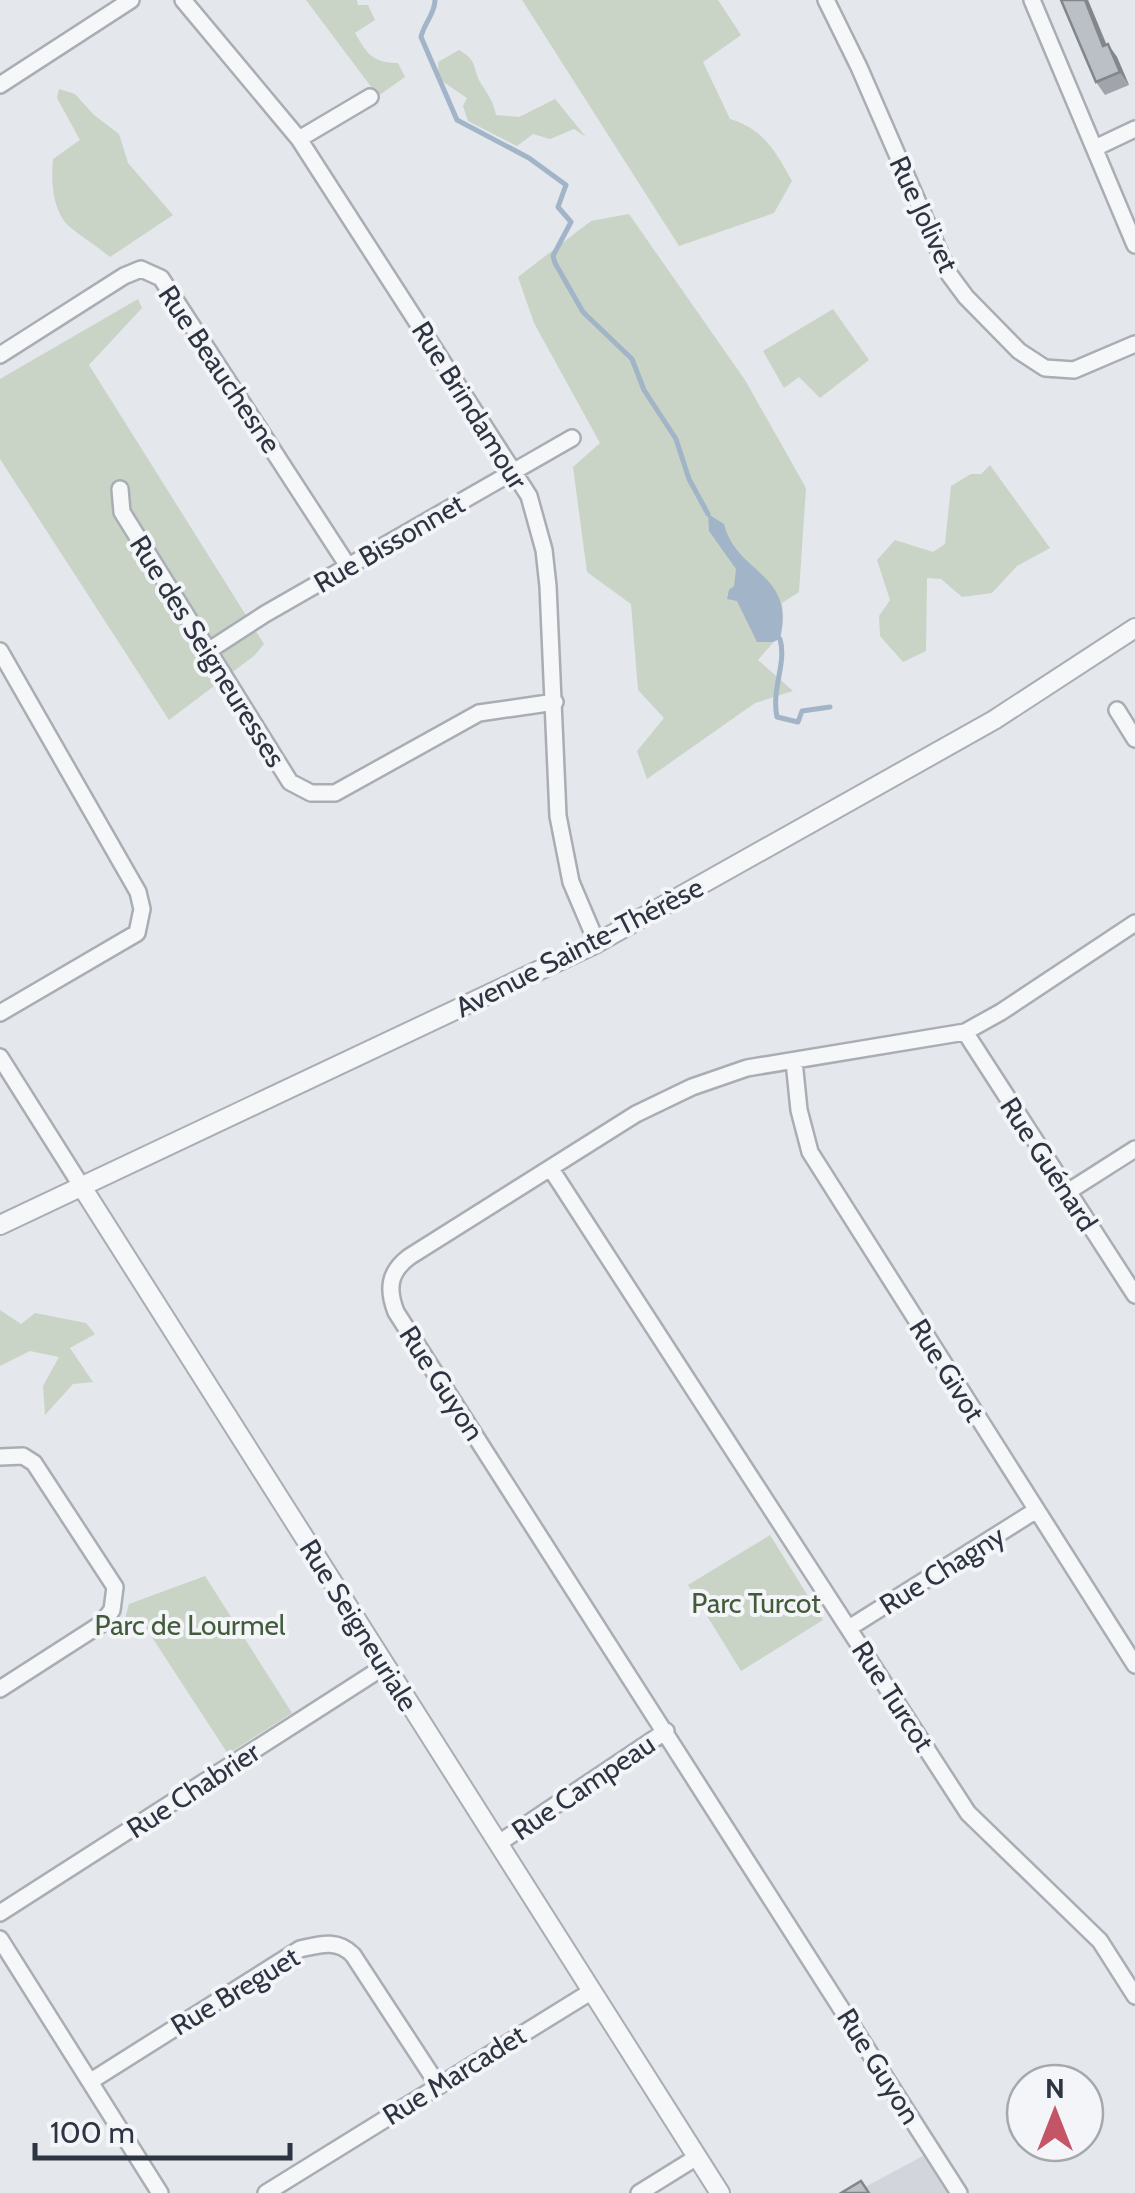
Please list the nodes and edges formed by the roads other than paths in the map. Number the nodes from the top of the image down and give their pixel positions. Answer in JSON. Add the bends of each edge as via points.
{"nodes":[{"id":1,"x":131,"y":0,"type":"edge"},
{"id":2,"x":183,"y":0,"type":"edge"},
{"id":3,"x":826,"y":0,"type":"edge"},
{"id":4,"x":1032,"y":0,"type":"edge"},
{"id":5,"x":0,"y":85,"type":"edge"},
{"id":6,"x":370,"y":97,"type":"dead end"},
{"id":7,"x":1135,"y":129,"type":"edge"},
{"id":8,"x":299,"y":139,"type":"junction"},
{"id":9,"x":1094,"y":148,"type":"junction"},
{"id":10,"x":1135,"y":244,"type":"edge"},
{"id":11,"x":1135,"y":344,"type":"edge"},
{"id":12,"x":0,"y":355,"type":"edge"},
{"id":13,"x":572,"y":438,"type":"dead end"},
{"id":14,"x":514,"y":472,"type":"junction"},
{"id":15,"x":120,"y":489,"type":"dead end"},
{"id":16,"x":348,"y":566,"type":"junction"},
{"id":17,"x":1135,"y":628,"type":"edge"},
{"id":18,"x":208,"y":650,"type":"junction"},
{"id":19,"x":0,"y":651,"type":"edge"},
{"id":20,"x":555,"y":702,"type":"junction"},
{"id":21,"x":1117,"y":710,"type":"dead end"},
{"id":22,"x":1135,"y":739,"type":"edge"},
{"id":23,"x":1135,"y":922,"type":"edge"},
{"id":24,"x":597,"y":944,"type":"junction"},
{"id":25,"x":0,"y":1013,"type":"edge"},
{"id":26,"x":965,"y":1032,"type":"junction"},
{"id":27,"x":0,"y":1057,"type":"edge"},
{"id":28,"x":794,"y":1061,"type":"junction"},
{"id":29,"x":1135,"y":1150,"type":"edge"},
{"id":30,"x":551,"y":1169,"type":"junction"},
{"id":31,"x":82,"y":1187,"type":"junction"},
{"id":32,"x":1066,"y":1193,"type":"junction"},
{"id":33,"x":0,"y":1225,"type":"edge"},
{"id":34,"x":1135,"y":1295,"type":"edge"},
{"id":35,"x":0,"y":1457,"type":"edge"},
{"id":36,"x":1035,"y":1511,"type":"junction"},
{"id":37,"x":848,"y":1628,"type":"junction"},
{"id":38,"x":1135,"y":1665,"type":"edge"},
{"id":39,"x":385,"y":1666,"type":"junction"},
{"id":40,"x":0,"y":1689,"type":"edge"},
{"id":41,"x":666,"y":1731,"type":"junction"},
{"id":42,"x":499,"y":1844,"type":"junction"},
{"id":43,"x":0,"y":1914,"type":"edge"},
{"id":44,"x":0,"y":1938,"type":"edge"},
{"id":45,"x":592,"y":1990,"type":"junction"},
{"id":46,"x":1135,"y":1996,"type":"edge"},
{"id":47,"x":91,"y":2081,"type":"junction"},
{"id":48,"x":438,"y":2085,"type":"junction"},
{"id":49,"x":696,"y":2157,"type":"junction"},
{"id":50,"x":160,"y":2193,"type":"edge"},
{"id":51,"x":266,"y":2193,"type":"edge"},
{"id":52,"x":639,"y":2193,"type":"edge"},
{"id":53,"x":720,"y":2193,"type":"edge"},
{"id":54,"x":959,"y":2193,"type":"edge"}],
"edges":[{"from":1,"to":5,"type":"street"},
{"from":2,"to":8,"type":"street","name":"Rue Brindamour"},
{"from":3,"to":11,"type":"street","name":"Rue Jolivet","via":[[966,298],[1045,368],[1074,370]]},
{"from":4,"to":9,"type":"street"},
{"from":6,"to":8,"type":"street"},
{"from":7,"to":9,"type":"street"},
{"from":8,"to":14,"type":"street","name":"Rue Brindamour"},
{"from":9,"to":10,"type":"street"},
{"from":12,"to":16,"type":"street","name":"Rue Beauchesne","via":[[124,276],[141,270],[161,278]]},
{"from":13,"to":14,"type":"street","name":"Rue Bissonnet"},
{"from":14,"to":16,"type":"street","name":"Rue Bissonnet"},
{"from":14,"to":20,"type":"street","name":"Rue Brindamour","via":[[544,550]]},
{"from":15,"to":18,"type":"street","name":"Rue des Seigneuresses","via":[[122,512]]},
{"from":16,"to":18,"type":"street","name":"Rue Bissonnet"},
{"from":17,"to":24,"type":"street","name":"Avenue Sainte-Thérèse","via":[[994,720]]},
{"from":18,"to":20,"type":"street","name":"Rue des Seigneuresses","via":[[290,782],[311,793],[335,793],[479,713]]},
{"from":19,"to":25,"type":"street","via":[[142,908],[129,940]]},
{"from":20,"to":24,"type":"street","name":"Rue Brindamour","via":[[564,853]]},
{"from":21,"to":22,"type":"street"},
{"from":23,"to":26,"type":"street","name":"Rue Guyon"},
{"from":24,"to":31,"type":"street","name":"Avenue Sainte-Thérèse"},
{"from":26,"to":28,"type":"street","name":"Rue Guyon"},
{"from":26,"to":32,"type":"street","name":"Rue Guénard"},
{"from":27,"to":31,"type":"street","name":"Rue Seigneuriale"},
{"from":28,"to":30,"type":"street","name":"Rue Guyon","via":[[747,1068],[692,1088],[636,1114]]},
{"from":28,"to":36,"type":"street","name":"Rue Givot","via":[[810,1152]]},
{"from":29,"to":32,"type":"street"},
{"from":30,"to":37,"type":"street","name":"Rue Turcot"},
{"from":30,"to":41,"type":"street","name":"Rue Guyon","via":[[396,1266],[390,1296]]},
{"from":31,"to":33,"type":"street","name":"Avenue Sainte-Thérèse"},
{"from":31,"to":39,"type":"street","name":"Rue Seigneuriale"},
{"from":32,"to":34,"type":"street","name":"Rue Guénard"},
{"from":35,"to":40,"type":"street","via":[[34,1463],[115,1588],[112,1610],[101,1624]]},
{"from":36,"to":37,"type":"street","name":"Rue Chagny"},
{"from":36,"to":38,"type":"street","name":"Rue Givot"},
{"from":37,"to":46,"type":"street","name":"Rue Turcot","via":[[968,1813],[1100,1941]]},
{"from":39,"to":42,"type":"street","name":"Rue Seigneuriale"},
{"from":39,"to":43,"type":"street","name":"Rue Chabrier"},
{"from":41,"to":42,"type":"street","name":"Rue Campeau"},
{"from":41,"to":54,"type":"street","name":"Rue Guyon"},
{"from":42,"to":45,"type":"street","name":"Rue Seigneuriale"},
{"from":44,"to":47,"type":"street"},
{"from":45,"to":48,"type":"street","name":"Rue Marcadet"},
{"from":45,"to":49,"type":"street","name":"Rue Seigneuriale"},
{"from":47,"to":48,"type":"street","name":"Rue Breguet","via":[[300,1949],[328,1944],[354,1955]]},
{"from":47,"to":50,"type":"street"},
{"from":48,"to":51,"type":"street","name":"Rue Marcadet"},
{"from":49,"to":52,"type":"street"},
{"from":49,"to":53,"type":"street","name":"Rue Seigneuriale"}]}
